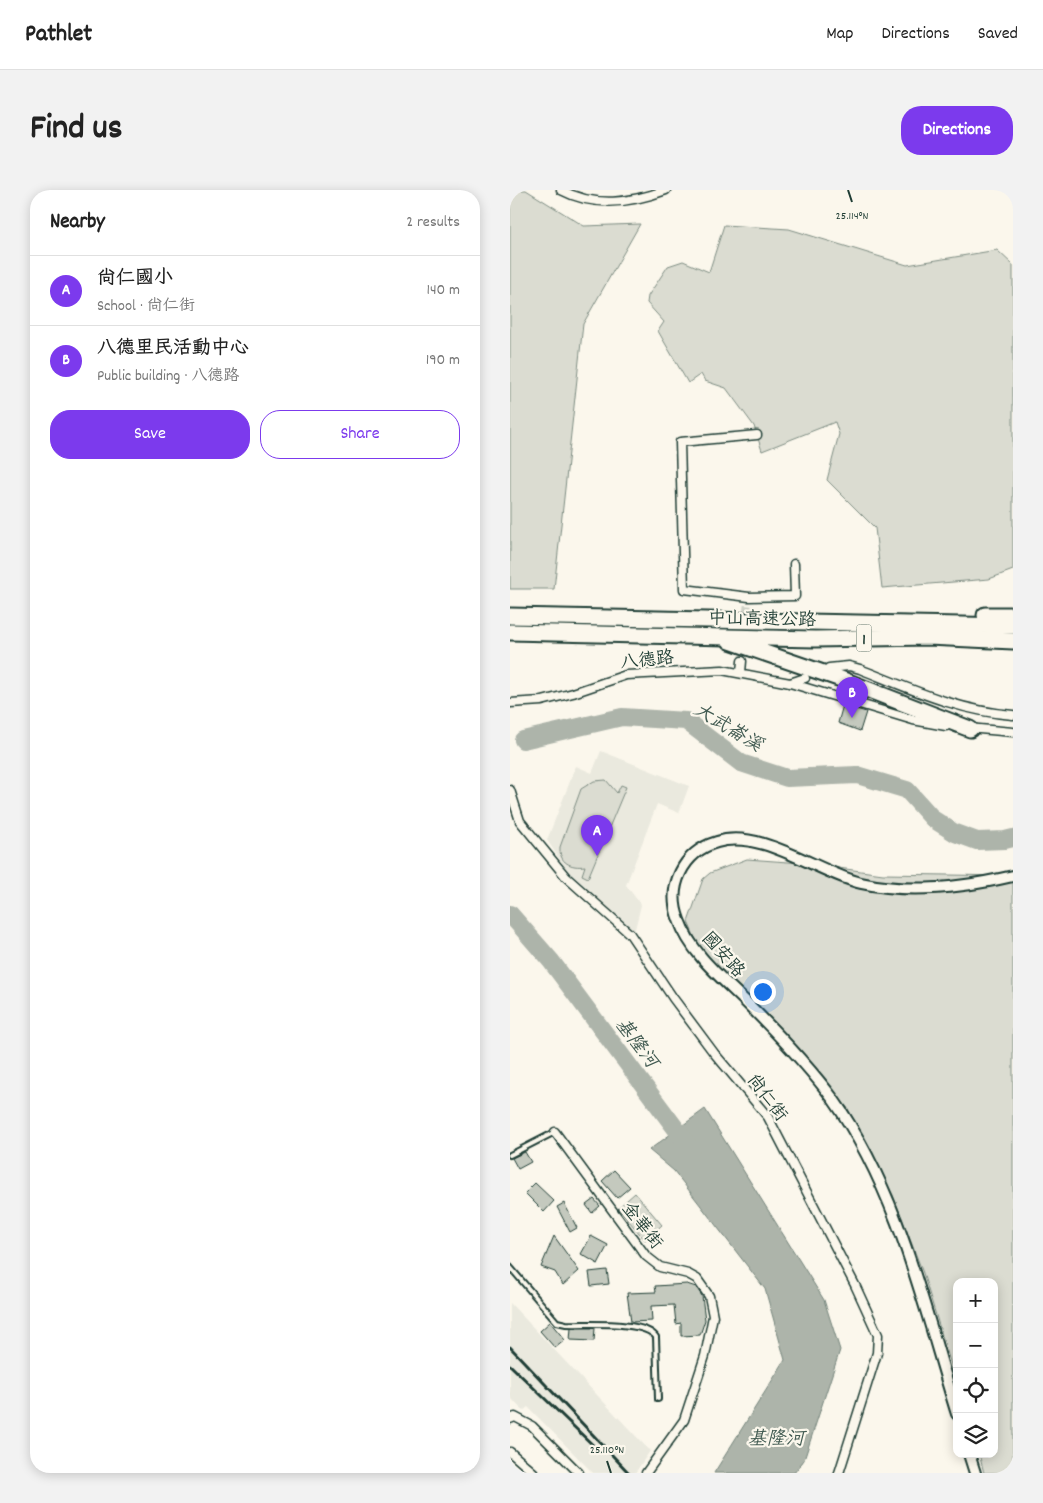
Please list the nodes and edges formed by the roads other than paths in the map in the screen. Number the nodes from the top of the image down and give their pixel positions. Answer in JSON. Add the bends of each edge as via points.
{"nodes":[{"id":1,"x":561,"y":190,"type":"edge"},
{"id":2,"x":666,"y":190,"type":"edge"},
{"id":3,"x":757,"y":435,"type":"dead end"},
{"id":4,"x":794,"y":564,"type":"dead end"},
{"id":5,"x":1013,"y":615,"type":"edge"},
{"id":6,"x":510,"y":616,"type":"edge"},
{"id":7,"x":815,"y":622,"type":"junction"},
{"id":8,"x":1013,"y":626,"type":"edge"},
{"id":9,"x":510,"y":632,"type":"edge"},
{"id":10,"x":715,"y":636,"type":"junction"},
{"id":11,"x":1013,"y":640,"type":"edge"},
{"id":12,"x":742,"y":661,"type":"tunnel mouth"},
{"id":13,"x":829,"y":668,"type":"dead end"},
{"id":14,"x":741,"y":672,"type":"junction"},
{"id":15,"x":805,"y":678,"type":"dead end"},
{"id":16,"x":790,"y":683,"type":"junction"},
{"id":17,"x":510,"y":703,"type":"edge"},
{"id":18,"x":1013,"y":716,"type":"edge"},
{"id":19,"x":970,"y":729,"type":"junction"},
{"id":20,"x":1013,"y":732,"type":"edge"},
{"id":21,"x":510,"y":790,"type":"edge"},
{"id":22,"x":1013,"y":876,"type":"edge"},
{"id":23,"x":555,"y":1132,"type":"joint"},
{"id":24,"x":510,"y":1155,"type":"edge"},
{"id":25,"x":510,"y":1266,"type":"edge"},
{"id":26,"x":658,"y":1399,"type":"dead end"},
{"id":27,"x":957,"y":1413,"type":"edge"},
{"id":28,"x":510,"y":1419,"type":"edge"},
{"id":29,"x":510,"y":1452,"type":"edge"},
{"id":30,"x":970,"y":1458,"type":"edge"},
{"id":31,"x":534,"y":1473,"type":"edge"},
{"id":32,"x":579,"y":1473,"type":"edge"},
{"id":33,"x":646,"y":1473,"type":"edge"},
{"id":34,"x":839,"y":1473,"type":"edge"},
{"id":35,"x":975,"y":1473,"type":"edge"}],
"edges":[{"from":1,"to":2,"type":"street","via":[[576,198],[608,203]]},
{"from":3,"to":4,"type":"street","via":[[680,442],[684,589],[748,599],[795,596]]},
{"from":5,"to":7,"type":"highway","via":[[890,614]]},
{"from":6,"to":7,"type":"highway","name":"中山高速公路","number":"1"},
{"from":7,"to":8,"type":"highway","name":"中山高速公路","number":"1"},
{"from":9,"to":10,"type":"highway","name":"中山高速公路","number":"1"},
{"from":10,"to":11,"type":"highway","name":"中山高速公路","number":"1"},
{"from":10,"to":19,"type":"highway","via":[[838,678]]},
{"from":12,"to":14,"type":"street"},
{"from":13,"to":18,"type":"street","via":[[849,666],[953,706]]},
{"from":14,"to":16,"type":"street","name":"八德路"},
{"from":14,"to":17,"type":"street","name":"八德路","via":[[675,670],[626,674],[550,699]]},
{"from":15,"to":16,"type":"street"},
{"from":16,"to":19,"type":"street","name":"八德路","via":[[913,720]]},
{"from":19,"to":20,"type":"street","name":"八德路"},
{"from":21,"to":34,"type":"street","name":"尚仁街","via":[[520,821],[566,877],[630,934],[714,1053],[768,1117],[855,1285],[878,1335],[878,1344]]},
{"from":22,"to":27,"type":"street","name":"國安路","via":[[963,886],[880,886],[862,883],[763,845],[736,839],[716,842],[694,853],[680,870],[675,892],[678,918],[690,943],[768,1024],[832,1098],[875,1172],[899,1228]]},
{"from":23,"to":24,"type":"lane","name":"金華街"},
{"from":23,"to":33,"type":"street","name":"金華街","via":[[646,1256],[660,1267],[697,1279],[709,1296],[712,1326],[684,1420]]},
{"from":25,"to":26,"type":"lane","via":[[557,1322],[640,1326],[652,1331],[656,1336]]},
{"from":28,"to":32,"type":"street","via":[[515,1417],[532,1426]]},
{"from":29,"to":31,"type":"street"},
{"from":30,"to":35,"type":"street"}]}
